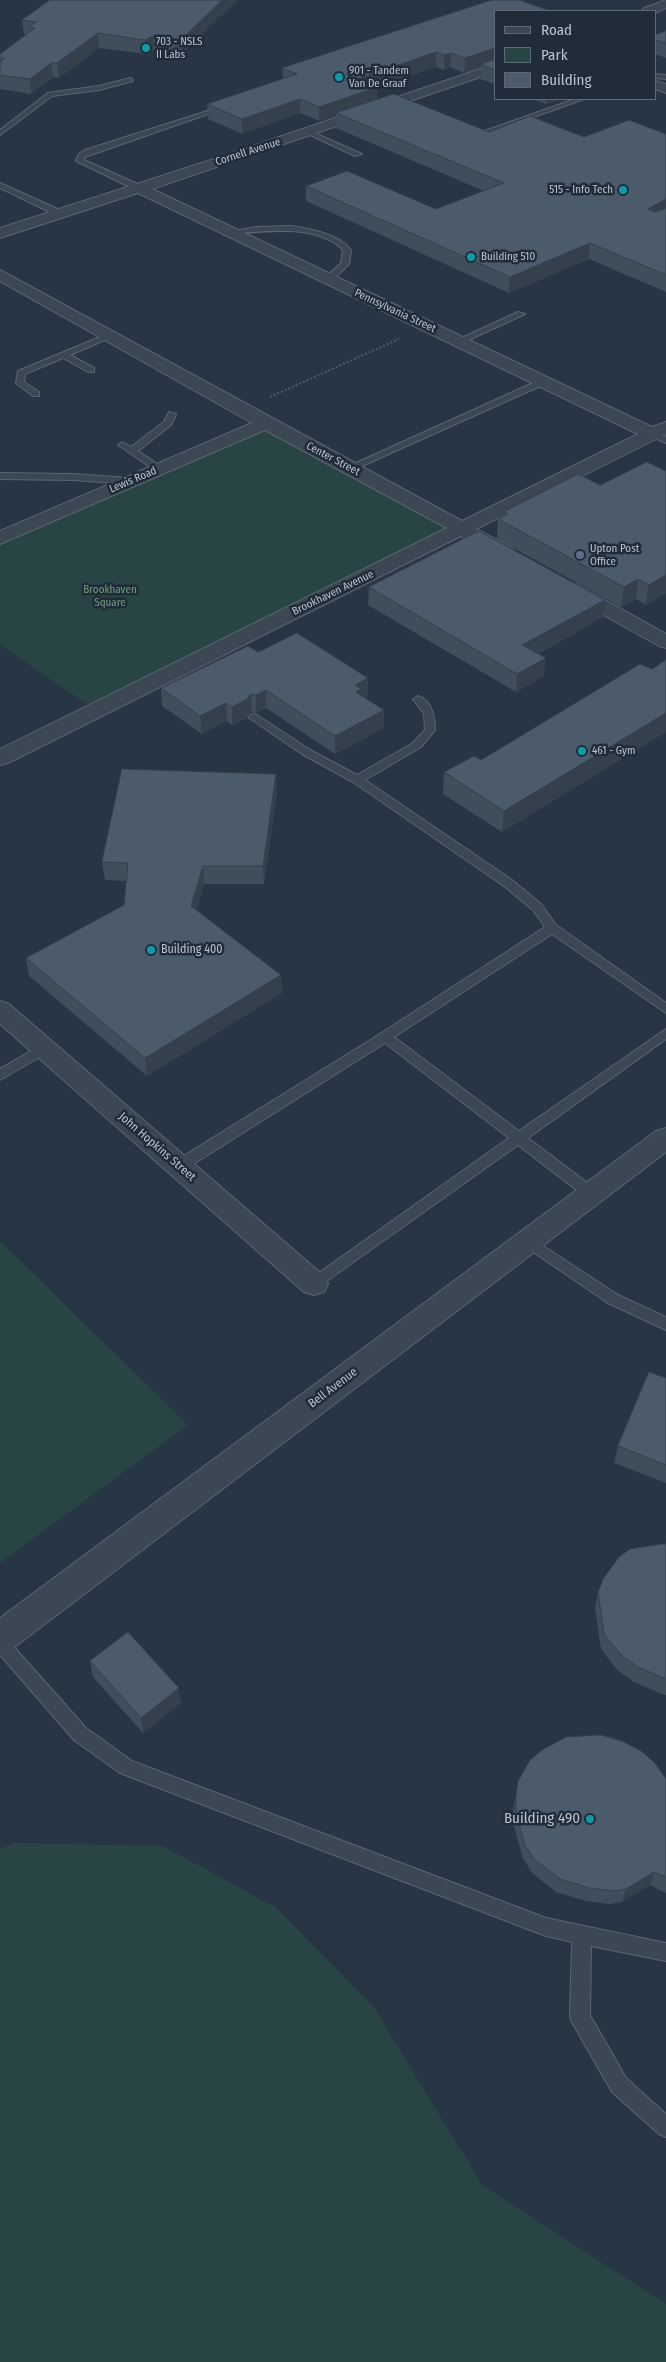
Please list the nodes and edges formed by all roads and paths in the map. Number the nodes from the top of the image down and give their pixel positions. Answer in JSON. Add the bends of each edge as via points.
{"nodes":[{"id":1,"x":666,"y":4,"type":"edge"},
{"id":2,"x":651,"y":10,"type":"edge"},
{"id":3,"x":493,"y":69,"type":"edge"},
{"id":4,"x":131,"y":80,"type":"dead end"},
{"id":5,"x":578,"y":100,"type":"edge"},
{"id":6,"x":236,"y":104,"type":"edge"},
{"id":7,"x":464,"y":128,"type":"edge"},
{"id":8,"x":308,"y":132,"type":"junction"},
{"id":9,"x":0,"y":133,"type":"edge"},
{"id":10,"x":358,"y":154,"type":"dead end"},
{"id":11,"x":0,"y":185,"type":"edge"},
{"id":12,"x":137,"y":187,"type":"junction"},
{"id":13,"x":59,"y":213,"type":"junction"},
{"id":14,"x":232,"y":232,"type":"junction"},
{"id":15,"x":0,"y":233,"type":"edge"},
{"id":16,"x":0,"y":275,"type":"edge"},
{"id":17,"x":329,"y":280,"type":"junction"},
{"id":18,"x":521,"y":314,"type":"dead end"},
{"id":19,"x":427,"y":326,"type":"junction"},
{"id":20,"x":110,"y":336,"type":"junction"},
{"id":21,"x":459,"y":341,"type":"junction"},
{"id":22,"x":65,"y":356,"type":"junction"},
{"id":23,"x":91,"y":370,"type":"dead end"},
{"id":24,"x":544,"y":381,"type":"junction"},
{"id":25,"x":36,"y":394,"type":"dead end"},
{"id":26,"x":242,"y":410,"type":"junction"},
{"id":27,"x":172,"y":414,"type":"dead end"},
{"id":28,"x":266,"y":423,"type":"junction"},
{"id":29,"x":662,"y":434,"type":"edge"},
{"id":30,"x":122,"y":445,"type":"dead end"},
{"id":31,"x":132,"y":451,"type":"junction"},
{"id":32,"x":350,"y":468,"type":"junction"},
{"id":33,"x":159,"y":469,"type":"junction"},
{"id":34,"x":0,"y":476,"type":"edge"},
{"id":35,"x":130,"y":481,"type":"junction"},
{"id":36,"x":462,"y":529,"type":"junction"},
{"id":37,"x":0,"y":538,"type":"edge"},
{"id":38,"x":522,"y":562,"type":"edge"},
{"id":39,"x":556,"y":581,"type":"edge"},
{"id":40,"x":666,"y":642,"type":"edge"},
{"id":41,"x":418,"y":699,"type":"dead end"},
{"id":42,"x":253,"y":718,"type":"dead end"},
{"id":43,"x":0,"y":758,"type":"edge"},
{"id":44,"x":357,"y":780,"type":"junction"},
{"id":45,"x":552,"y":928,"type":"junction"},
{"id":46,"x":666,"y":1009,"type":"edge"},
{"id":47,"x":0,"y":1010,"type":"edge"},
{"id":48,"x":666,"y":1033,"type":"edge"},
{"id":49,"x":385,"y":1037,"type":"junction"},
{"id":50,"x":45,"y":1048,"type":"junction"},
{"id":51,"x":0,"y":1074,"type":"edge"},
{"id":52,"x":666,"y":1138,"type":"edge"},
{"id":53,"x":519,"y":1139,"type":"junction"},
{"id":54,"x":179,"y":1166,"type":"junction"},
{"id":55,"x":592,"y":1194,"type":"junction"},
{"id":56,"x":528,"y":1241,"type":"junction"},
{"id":57,"x":314,"y":1284,"type":"joint"},
{"id":58,"x":666,"y":1324,"type":"edge"},
{"id":59,"x":0,"y":1638,"type":"edge"},
{"id":60,"x":0,"y":1643,"type":"edge"},
{"id":61,"x":582,"y":1934,"type":"junction"},
{"id":62,"x":666,"y":1952,"type":"edge"},
{"id":63,"x":666,"y":2127,"type":"edge"}],
"edges":[{"from":1,"to":2,"type":"street"},
{"from":3,"to":8,"type":"street","name":"Cornell Avenue"},
{"from":4,"to":9,"type":"lane","via":[[50,94]]},
{"from":5,"to":7,"type":"lane","via":[[479,135]]},
{"from":6,"to":12,"type":"lane","via":[[82,156],[80,161]]},
{"from":8,"to":10,"type":"lane"},
{"from":8,"to":12,"type":"street","name":"Cornell Avenue"},
{"from":11,"to":13,"type":"lane"},
{"from":12,"to":13,"type":"street","name":"Cornell Avenue"},
{"from":12,"to":14,"type":"street","name":"Pennsylvania Street"},
{"from":13,"to":15,"type":"street","name":"Cornell Avenue"},
{"from":14,"to":17,"type":"street","name":"Pennsylvania Street"},
{"from":14,"to":17,"type":"lane","via":[[300,228],[342,244],[347,250],[344,264]]},
{"from":16,"to":20,"type":"street","name":"Center Street"},
{"from":17,"to":19,"type":"street","name":"Pennsylvania Street"},
{"from":18,"to":21,"type":"lane"},
{"from":19,"to":21,"type":"street","name":"Pennsylvania Street"},
{"from":19,"to":26,"type":"path"},
{"from":20,"to":22,"type":"lane"},
{"from":20,"to":26,"type":"street","name":"Center Street"},
{"from":21,"to":24,"type":"street","name":"Pennsylvania Street"},
{"from":22,"to":23,"type":"lane"},
{"from":22,"to":25,"type":"lane","via":[[22,373],[20,383]]},
{"from":24,"to":29,"type":"street","name":"Pennsylvania Street"},
{"from":24,"to":32,"type":"lane"},
{"from":26,"to":28,"type":"street","name":"Center Street"},
{"from":27,"to":31,"type":"lane","via":[[168,423]]},
{"from":28,"to":32,"type":"street","name":"Center Street"},
{"from":28,"to":33,"type":"street","name":"Lewis Road"},
{"from":29,"to":36,"type":"street","name":"Brookhaven Avenue"},
{"from":30,"to":31,"type":"lane"},
{"from":31,"to":33,"type":"lane"},
{"from":32,"to":36,"type":"street","name":"Center Street"},
{"from":33,"to":35,"type":"street","name":"Lewis Road"},
{"from":34,"to":35,"type":"lane"},
{"from":35,"to":37,"type":"street","name":"Lewis Road"},
{"from":36,"to":38,"type":"street","name":"Center Street"},
{"from":36,"to":43,"type":"street","name":"Brookhaven Avenue"},
{"from":39,"to":40,"type":"street"},
{"from":41,"to":44,"type":"lane","via":[[429,714],[430,730],[417,745]]},
{"from":42,"to":44,"type":"lane"},
{"from":44,"to":45,"type":"lane","via":[[508,883],[537,907]]},
{"from":45,"to":46,"type":"lane"},
{"from":45,"to":49,"type":"lane"},
{"from":47,"to":50,"type":"street","name":"John Hopkins Street"},
{"from":48,"to":53,"type":"lane"},
{"from":49,"to":53,"type":"lane"},
{"from":49,"to":54,"type":"lane"},
{"from":50,"to":51,"type":"lane"},
{"from":50,"to":54,"type":"street","name":"John Hopkins Street"},
{"from":52,"to":55,"type":"street","name":"Bell Avenue"},
{"from":53,"to":55,"type":"lane"},
{"from":53,"to":57,"type":"lane"},
{"from":54,"to":57,"type":"street","name":"John Hopkins Street"},
{"from":55,"to":56,"type":"street","name":"Bell Avenue"},
{"from":56,"to":58,"type":"lane","via":[[613,1299]]},
{"from":56,"to":59,"type":"street","name":"Bell Avenue"},
{"from":60,"to":61,"type":"lane","via":[[80,1734],[126,1767],[546,1927]]},
{"from":61,"to":62,"type":"lane"},
{"from":61,"to":63,"type":"lane","via":[[580,2017],[619,2085]]}]}
